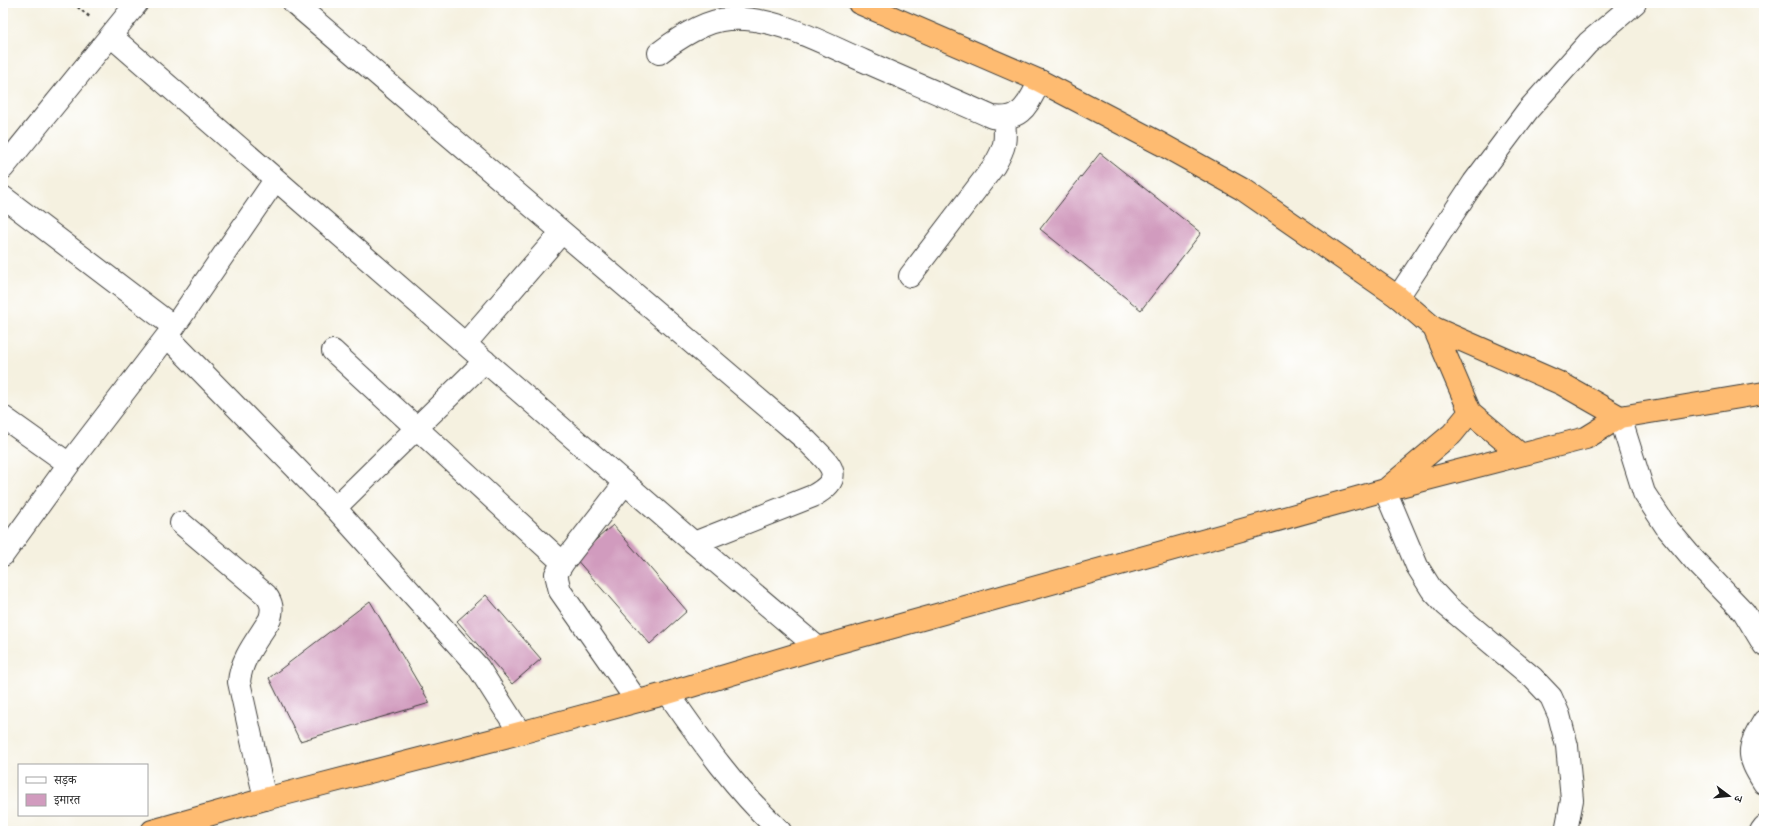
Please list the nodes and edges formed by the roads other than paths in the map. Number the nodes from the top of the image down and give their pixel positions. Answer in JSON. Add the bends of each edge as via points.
{"nodes":[{"id":1,"x":137,"y":3,"type":"edge"},
{"id":2,"x":294,"y":3,"type":"edge"},
{"id":3,"x":859,"y":3,"type":"edge"},
{"id":4,"x":1635,"y":3,"type":"edge"},
{"id":5,"x":111,"y":36,"type":"junction"},
{"id":6,"x":660,"y":53,"type":"dead end"},
{"id":7,"x":1040,"y":81,"type":"junction"},
{"id":8,"x":1004,"y":118,"type":"junction"},
{"id":9,"x":3,"y":168,"type":"edge"},
{"id":10,"x":275,"y":180,"type":"junction"},
{"id":11,"x":3,"y":197,"type":"edge"},
{"id":12,"x":562,"y":232,"type":"junction"},
{"id":13,"x":910,"y":276,"type":"dead end"},
{"id":14,"x":1398,"y":297,"type":"junction"},
{"id":15,"x":1434,"y":328,"type":"junction"},
{"id":16,"x":170,"y":331,"type":"junction"},
{"id":17,"x":465,"y":344,"type":"junction"},
{"id":18,"x":333,"y":351,"type":"dead end"},
{"id":19,"x":484,"y":361,"type":"junction"},
{"id":20,"x":1764,"y":393,"type":"edge"},
{"id":21,"x":1470,"y":412,"type":"junction"},
{"id":22,"x":3,"y":417,"type":"edge"},
{"id":23,"x":1620,"y":417,"type":"junction"},
{"id":24,"x":416,"y":428,"type":"junction"},
{"id":25,"x":1520,"y":454,"type":"junction"},
{"id":26,"x":69,"y":464,"type":"junction"},
{"id":27,"x":625,"y":483,"type":"junction"},
{"id":28,"x":1385,"y":490,"type":"junction"},
{"id":29,"x":335,"y":508,"type":"junction"},
{"id":30,"x":181,"y":523,"type":"dead end"},
{"id":31,"x":694,"y":543,"type":"junction"},
{"id":32,"x":3,"y":555,"type":"edge"},
{"id":33,"x":563,"y":562,"type":"junction"},
{"id":34,"x":1764,"y":645,"type":"edge"},
{"id":35,"x":818,"y":648,"type":"junction"},
{"id":36,"x":668,"y":693,"type":"junction"},
{"id":37,"x":637,"y":701,"type":"junction"},
{"id":38,"x":1764,"y":721,"type":"edge"},
{"id":39,"x":520,"y":733,"type":"junction"},
{"id":40,"x":1764,"y":783,"type":"edge"},
{"id":41,"x":265,"y":799,"type":"junction"},
{"id":42,"x":1764,"y":827,"type":"edge"},
{"id":43,"x":152,"y":831,"type":"edge"},
{"id":44,"x":780,"y":831,"type":"edge"},
{"id":45,"x":1566,"y":831,"type":"edge"},
{"id":46,"x":1761,"y":831,"type":"edge"}],
"edges":[{"from":1,"to":5,"type":"street"},
{"from":2,"to":12,"type":"street"},
{"from":3,"to":7,"type":"highway"},
{"from":4,"to":14,"type":"street","via":[[1588,43],[1528,110],[1474,182]]},
{"from":5,"to":9,"type":"street"},
{"from":5,"to":10,"type":"street"},
{"from":6,"to":8,"type":"street","via":[[679,38],[709,24],[729,19],[765,21],[803,34],[992,117]]},
{"from":7,"to":8,"type":"street","via":[[1026,106],[1014,116]]},
{"from":7,"to":14,"type":"highway","via":[[1242,189]]},
{"from":8,"to":13,"type":"street","via":[[1006,139],[994,166]]},
{"from":10,"to":16,"type":"street"},
{"from":10,"to":17,"type":"street"},
{"from":11,"to":16,"type":"street"},
{"from":12,"to":17,"type":"street"},
{"from":12,"to":31,"type":"street","via":[[807,441],[830,464],[832,482],[826,489]]},
{"from":14,"to":15,"type":"highway"},
{"from":15,"to":21,"type":"highway"},
{"from":15,"to":23,"type":"highway","via":[[1562,384]]},
{"from":16,"to":26,"type":"street"},
{"from":16,"to":29,"type":"street"},
{"from":17,"to":19,"type":"street"},
{"from":18,"to":24,"type":"street"},
{"from":19,"to":24,"type":"street"},
{"from":19,"to":27,"type":"street"},
{"from":20,"to":23,"type":"highway"},
{"from":21,"to":25,"type":"highway"},
{"from":21,"to":28,"type":"highway","via":[[1452,434]]},
{"from":22,"to":26,"type":"street"},
{"from":23,"to":25,"type":"highway","via":[[1586,438]]},
{"from":23,"to":34,"type":"street","via":[[1644,493],[1667,528],[1744,612]]},
{"from":24,"to":29,"type":"street"},
{"from":24,"to":33,"type":"street"},
{"from":25,"to":28,"type":"highway"},
{"from":26,"to":32,"type":"street"},
{"from":27,"to":31,"type":"street"},
{"from":27,"to":33,"type":"street"},
{"from":28,"to":35,"type":"highway"},
{"from":28,"to":45,"type":"street","via":[[1417,566],[1432,590],[1446,605],[1533,678],[1551,697],[1568,746],[1572,800]]},
{"from":29,"to":39,"type":"street","via":[[478,667]]},
{"from":30,"to":41,"type":"street","via":[[266,595],[272,603],[270,619],[243,663],[238,682]]},
{"from":31,"to":35,"type":"street"},
{"from":33,"to":37,"type":"street","via":[[556,574],[560,591]]},
{"from":35,"to":36,"type":"highway"},
{"from":36,"to":37,"type":"highway"},
{"from":36,"to":44,"type":"street","via":[[722,768]]},
{"from":37,"to":39,"type":"highway"},
{"from":38,"to":40,"type":"street","via":[[1753,738],[1751,747],[1754,768]]},
{"from":39,"to":41,"type":"highway"},
{"from":41,"to":43,"type":"highway"},
{"from":42,"to":46,"type":"street"}]}
